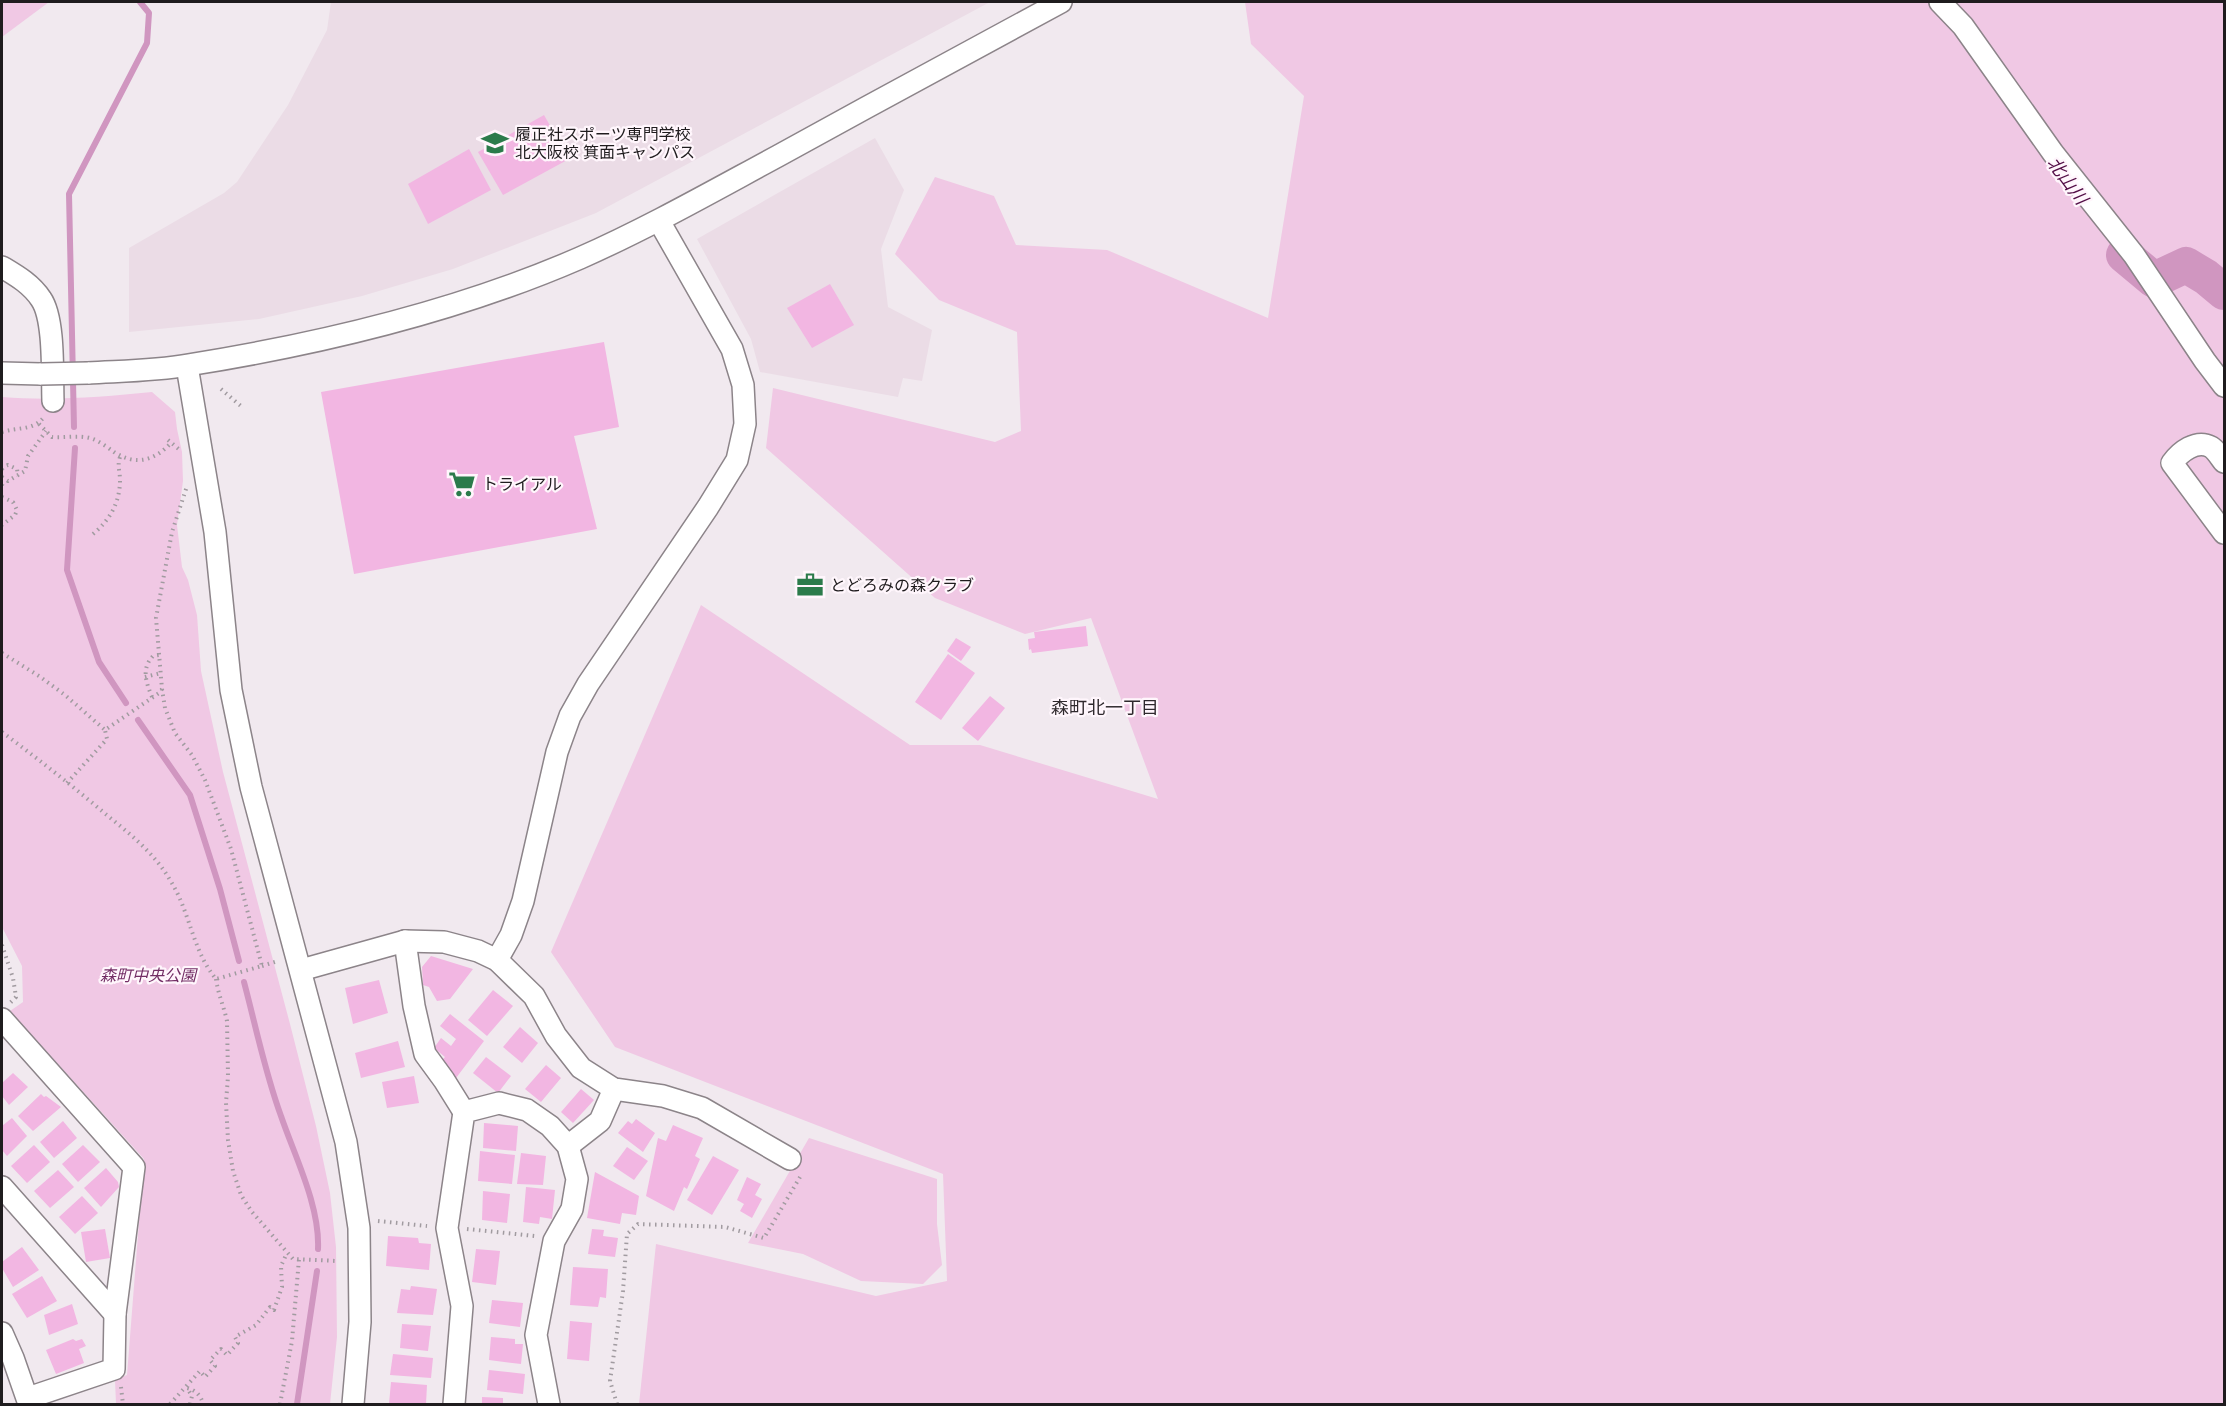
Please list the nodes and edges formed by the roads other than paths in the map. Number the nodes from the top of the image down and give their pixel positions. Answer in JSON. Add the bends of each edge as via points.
{"nodes":[{"id":1,"x":1061,"y":2,"type":"edge"},
{"id":2,"x":1940,"y":2,"type":"edge"},
{"id":3,"x":659,"y":220,"type":"junction"},
{"id":4,"x":2,"y":267,"type":"edge"},
{"id":5,"x":187,"y":366,"type":"junction"},
{"id":6,"x":2,"y":373,"type":"edge"},
{"id":7,"x":2224,"y":386,"type":"edge"},
{"id":8,"x":52,"y":400,"type":"road end"},
{"id":9,"x":2224,"y":462,"type":"edge"},
{"id":10,"x":2224,"y":533,"type":"edge"},
{"id":11,"x":405,"y":941,"type":"junction"},
{"id":12,"x":497,"y":960,"type":"junction"},
{"id":13,"x":301,"y":970,"type":"junction"},
{"id":14,"x":5,"y":1011,"type":"edge"},
{"id":15,"x":614,"y":1089,"type":"junction"},
{"id":16,"x":464,"y":1112,"type":"junction"},
{"id":17,"x":568,"y":1146,"type":"junction"},
{"id":18,"x":790,"y":1159,"type":"road end"},
{"id":19,"x":2,"y":1187,"type":"edge"},
{"id":20,"x":115,"y":1314,"type":"junction"},
{"id":21,"x":2,"y":1333,"type":"edge"},
{"id":22,"x":29,"y":1401,"type":"edge"},
{"id":23,"x":353,"y":1404,"type":"edge"},
{"id":24,"x":454,"y":1404,"type":"edge"},
{"id":25,"x":549,"y":1404,"type":"edge"}],
"edges":[{"from":1,"to":3,"type":"street"},
{"from":2,"to":7,"type":"street","via":[[1963,26],[2053,153],[2134,255]]},
{"from":3,"to":5,"type":"street","via":[[561,266],[445,307],[372,327]]},
{"from":3,"to":12,"type":"street","via":[[732,349],[743,385],[745,424],[737,460],[570,716],[557,752],[523,901]]},
{"from":4,"to":8,"type":"street","via":[[31,286],[46,308]]},
{"from":5,"to":6,"type":"street","bridge":true,"via":[[88,374]]},
{"from":5,"to":13,"type":"street","via":[[215,532],[231,690],[251,787]]},
{"from":9,"to":10,"type":"street","via":[[2211,447],[2199,444],[2179,452],[2172,463]]},
{"from":11,"to":12,"type":"street","via":[[444,942]]},
{"from":11,"to":13,"type":"street"},
{"from":11,"to":16,"type":"street","via":[[425,1054]]},
{"from":12,"to":15,"type":"street","via":[[534,996],[556,1036],[581,1068]]},
{"from":13,"to":23,"type":"street","via":[[346,1143],[359,1228],[360,1322]]},
{"from":14,"to":20,"type":"street","via":[[134,1167]]},
{"from":15,"to":17,"type":"street","via":[[600,1121]]},
{"from":15,"to":18,"type":"street","via":[[663,1096],[702,1108]]},
{"from":16,"to":17,"type":"street","via":[[499,1103],[527,1110],[550,1126]]},
{"from":16,"to":24,"type":"street","via":[[447,1227],[462,1306]]},
{"from":17,"to":25,"type":"street","via":[[577,1179],[572,1209],[554,1241],[536,1335]]},
{"from":19,"to":20,"type":"street"},
{"from":20,"to":22,"type":"street","via":[[114,1370]]},
{"from":21,"to":22,"type":"street"}]}
